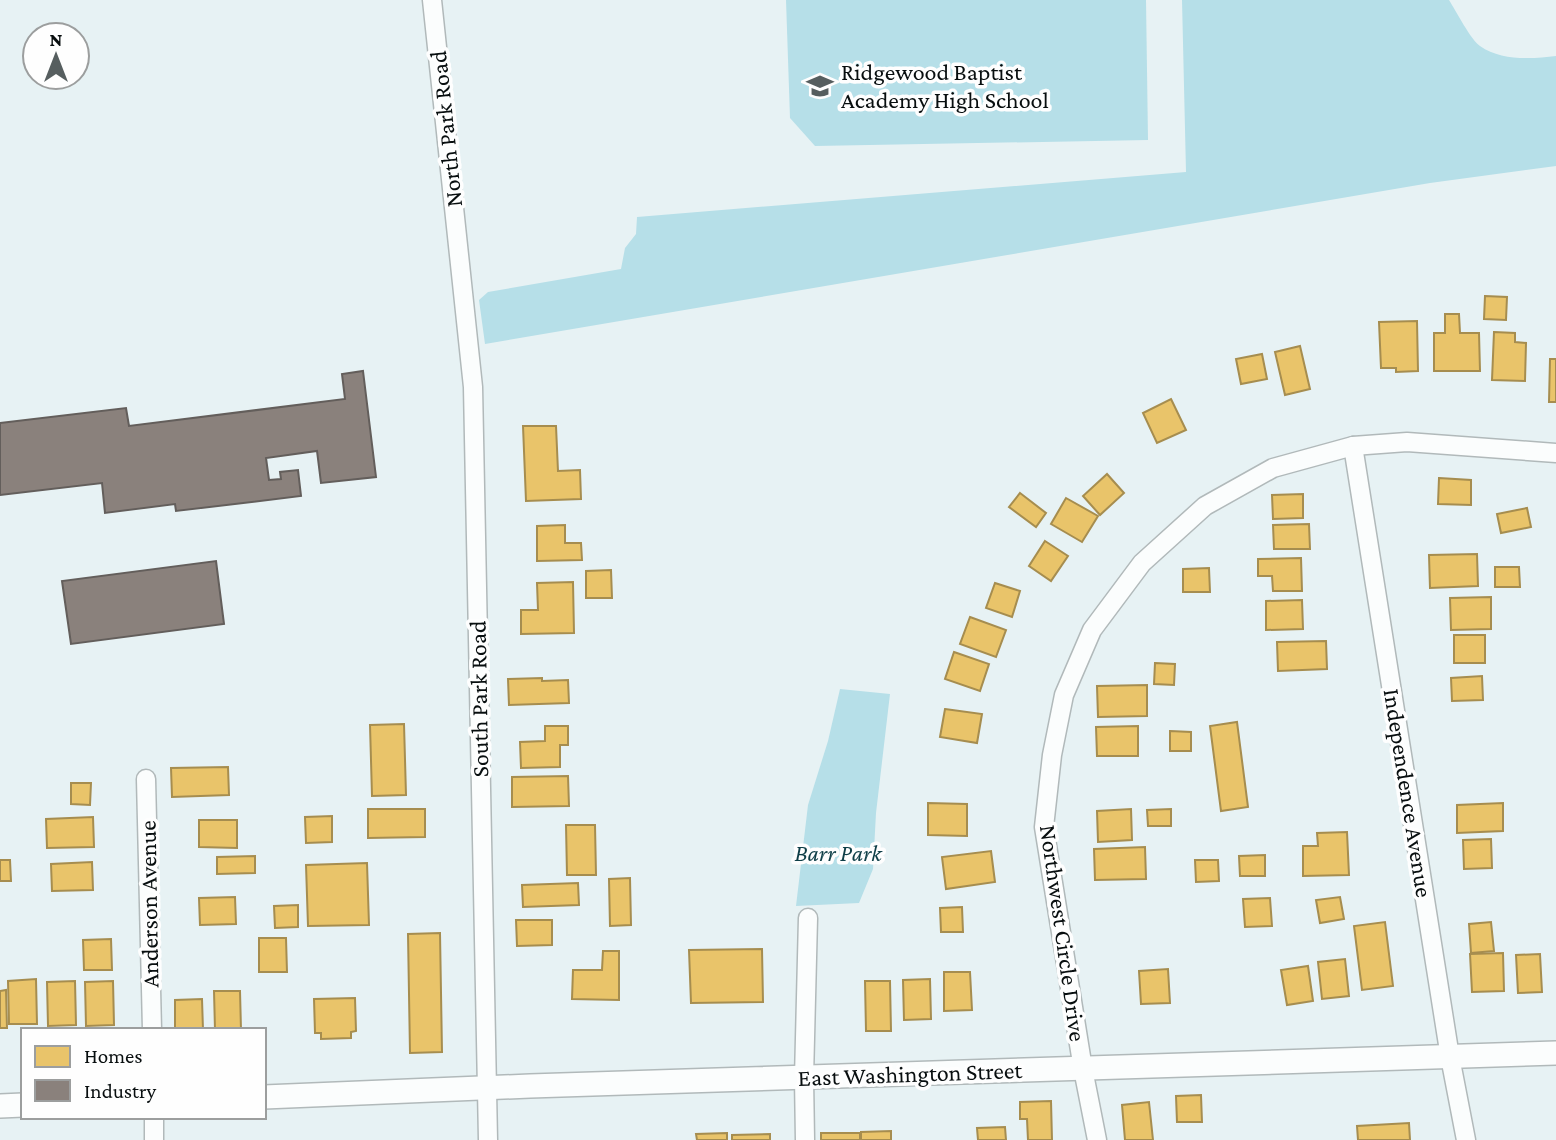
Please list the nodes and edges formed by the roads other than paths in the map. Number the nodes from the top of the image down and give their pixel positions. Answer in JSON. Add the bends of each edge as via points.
{"nodes":[{"id":1,"x":432,"y":0,"type":"edge"},
{"id":2,"x":460,"y":258,"type":"joint"},
{"id":3,"x":1353,"y":446,"type":"junction"},
{"id":4,"x":1556,"y":453,"type":"edge"},
{"id":5,"x":146,"y":779,"type":"dead end"},
{"id":6,"x":808,"y":918,"type":"dead end"},
{"id":7,"x":152,"y":1028,"type":"edge"},
{"id":8,"x":1556,"y":1053,"type":"edge"},
{"id":9,"x":1450,"y":1057,"type":"junction"},
{"id":10,"x":1083,"y":1069,"type":"junction"},
{"id":11,"x":804,"y":1078,"type":"junction"},
{"id":12,"x":487,"y":1088,"type":"junction"},
{"id":13,"x":266,"y":1097,"type":"edge"},
{"id":14,"x":21,"y":1105,"type":"edge"},
{"id":15,"x":0,"y":1106,"type":"edge"},
{"id":16,"x":154,"y":1119,"type":"edge"},
{"id":17,"x":154,"y":1140,"type":"edge"},
{"id":18,"x":488,"y":1140,"type":"edge"},
{"id":19,"x":805,"y":1140,"type":"edge"},
{"id":20,"x":1097,"y":1140,"type":"edge"},
{"id":21,"x":1466,"y":1140,"type":"edge"}],
"edges":[{"from":1,"to":2,"type":"street","name":"North Park Road"},
{"from":2,"to":12,"type":"street","name":"South Park Road","via":[[473,387]]},
{"from":3,"to":4,"type":"street","name":"Northwest Circle Drive","via":[[1407,442]]},
{"from":3,"to":9,"type":"street","name":"Independence Avenue"},
{"from":3,"to":10,"type":"street","name":"Northwest Circle Drive","via":[[1273,468],[1205,506],[1142,563],[1092,631],[1064,695],[1044,827]]},
{"from":5,"to":7,"type":"street","name":"Anderson Avenue"},
{"from":6,"to":11,"type":"street"},
{"from":8,"to":9,"type":"street","name":"East Washington Street"},
{"from":9,"to":10,"type":"street","name":"East Washington Street"},
{"from":9,"to":21,"type":"street","name":"Independence Avenue"},
{"from":10,"to":11,"type":"street","name":"East Washington Street"},
{"from":10,"to":20,"type":"street","name":"Northwest Circle Drive"},
{"from":11,"to":12,"type":"street","name":"East Washington Street"},
{"from":11,"to":19,"type":"street"},
{"from":12,"to":13,"type":"street","name":"East Washington Street"},
{"from":12,"to":18,"type":"street","name":"South Park Road"},
{"from":14,"to":15,"type":"street"},
{"from":16,"to":17,"type":"street"}]}
